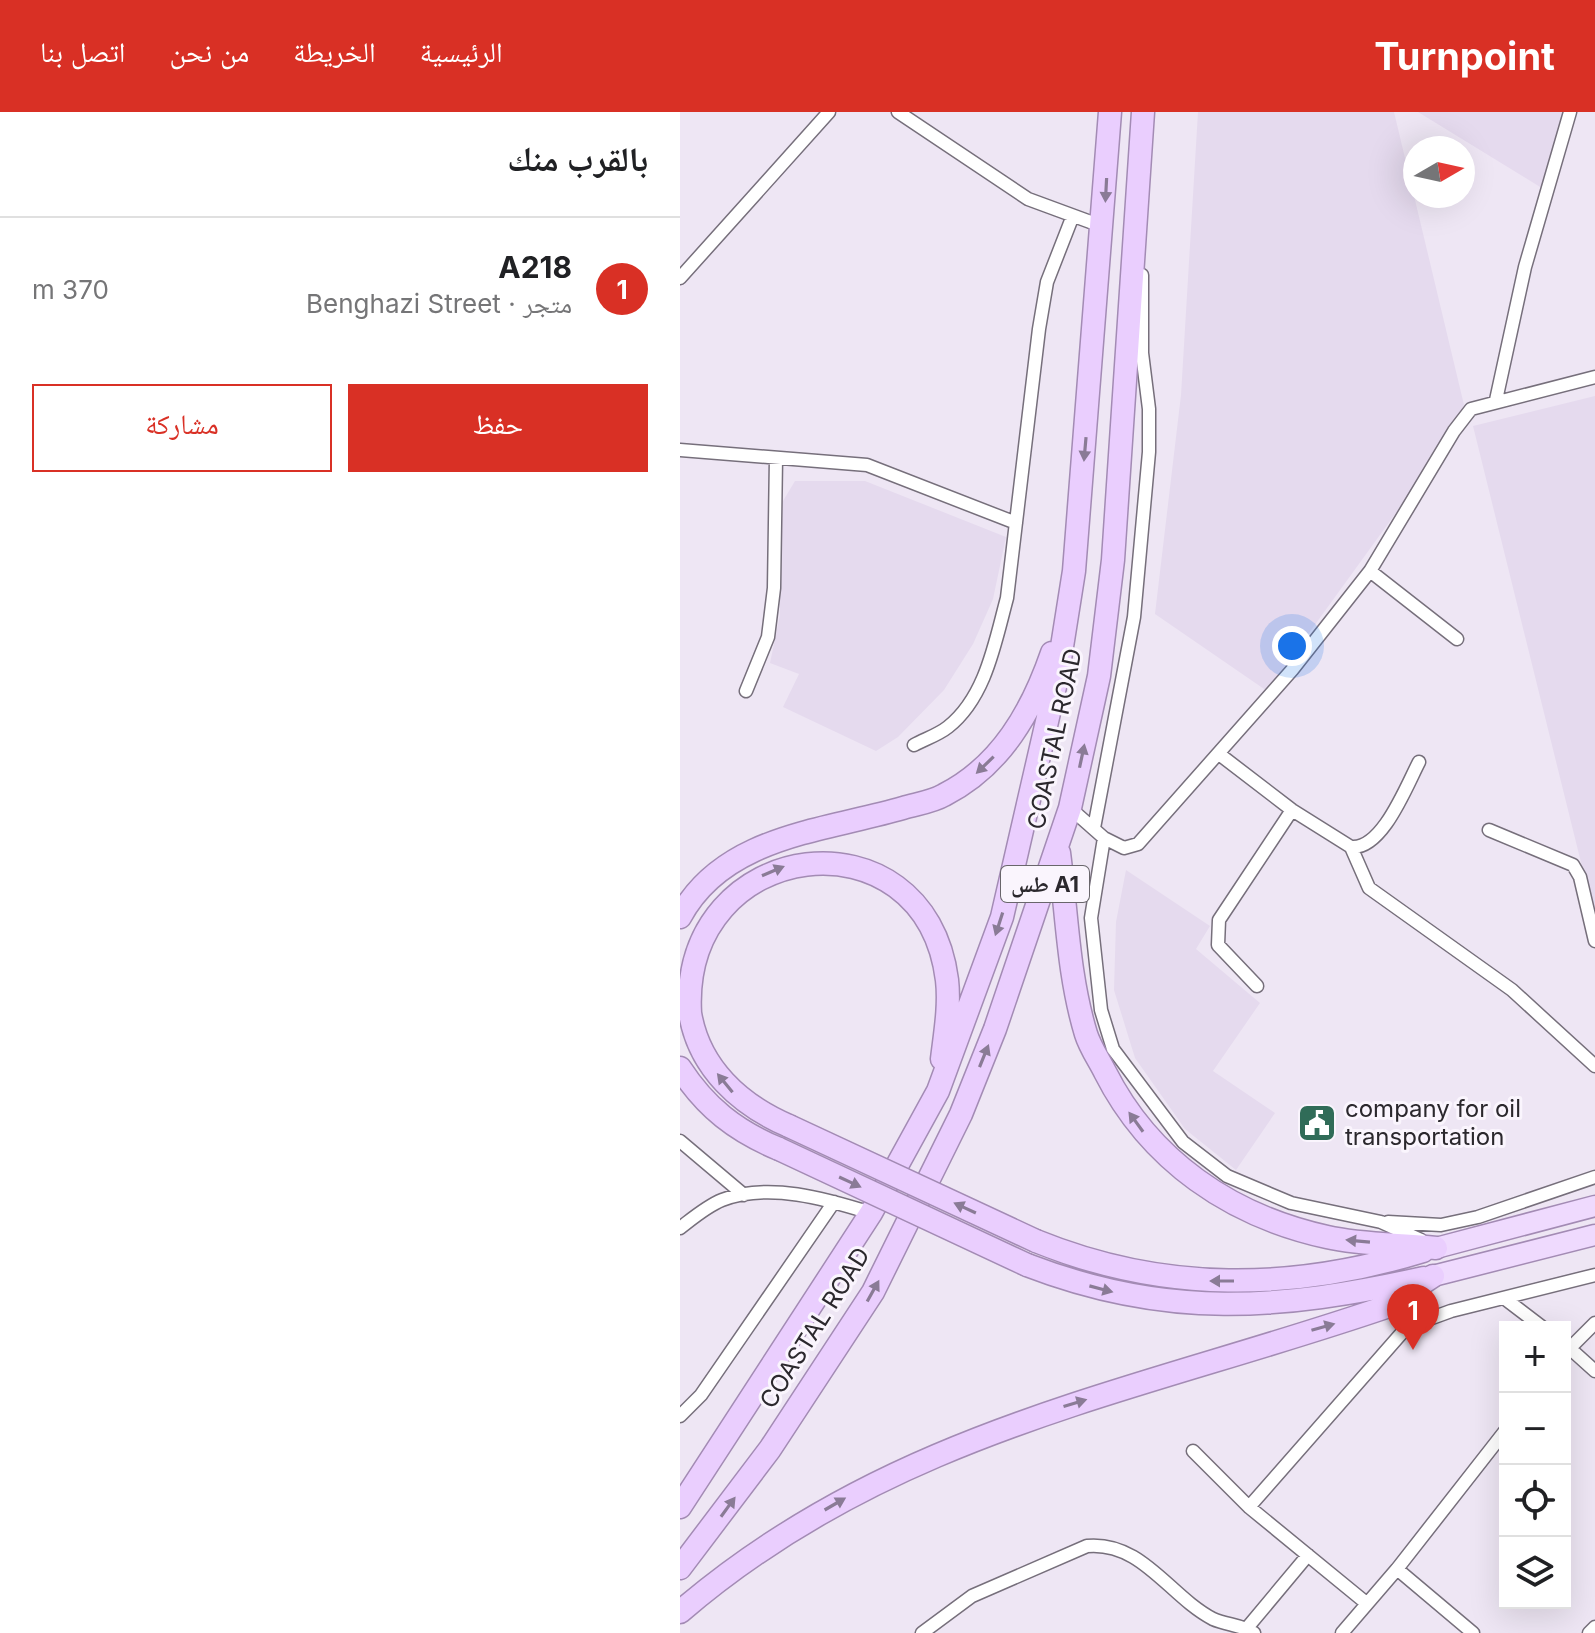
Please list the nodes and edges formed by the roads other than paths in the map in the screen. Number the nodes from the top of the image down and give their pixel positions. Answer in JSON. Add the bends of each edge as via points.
{"nodes":[{"id":1,"x":829,"y":112,"type":"edge"},
{"id":2,"x":898,"y":112,"type":"edge"},
{"id":3,"x":1110,"y":112,"type":"edge"},
{"id":4,"x":1143,"y":112,"type":"edge"},
{"id":5,"x":1570,"y":112,"type":"edge"},
{"id":6,"x":1072,"y":218,"type":"junction"},
{"id":7,"x":1133,"y":226,"type":"junction"},
{"id":8,"x":1104,"y":227,"type":"junction"},
{"id":9,"x":680,"y":278,"type":"edge"},
{"id":10,"x":1595,"y":377,"type":"edge"},
{"id":11,"x":1496,"y":400,"type":"junction"},
{"id":12,"x":680,"y":450,"type":"edge"},
{"id":13,"x":776,"y":458,"type":"junction"},
{"id":14,"x":1016,"y":523,"type":"junction"},
{"id":15,"x":1074,"y":571,"type":"junction"},
{"id":16,"x":1370,"y":571,"type":"junction"},
{"id":17,"x":1457,"y":639,"type":"dead end"},
{"id":18,"x":746,"y":691,"type":"dead end"},
{"id":19,"x":914,"y":745,"type":"dead end"},
{"id":20,"x":1219,"y":754,"type":"junction"},
{"id":21,"x":1419,"y":762,"type":"dead end"},
{"id":22,"x":1070,"y":808,"type":"junction"},
{"id":23,"x":1292,"y":810,"type":"junction"},
{"id":24,"x":1094,"y":828,"type":"junction"},
{"id":25,"x":1489,"y":830,"type":"dead end"},
{"id":26,"x":1104,"y":838,"type":"junction"},
{"id":27,"x":1058,"y":845,"type":"junction"},
{"id":28,"x":1351,"y":847,"type":"junction"},
{"id":29,"x":680,"y":917,"type":"edge"},
{"id":30,"x":1595,"y":941,"type":"edge"},
{"id":31,"x":1257,"y":986,"type":"dead end"},
{"id":32,"x":1595,"y":1066,"type":"edge"},
{"id":33,"x":680,"y":1068,"type":"edge"},
{"id":34,"x":938,"y":1091,"type":"junction"},
{"id":35,"x":680,"y":1141,"type":"edge"},
{"id":36,"x":1595,"y":1177,"type":"edge"},
{"id":37,"x":744,"y":1195,"type":"junction"},
{"id":38,"x":834,"y":1202,"type":"junction"},
{"id":39,"x":1595,"y":1206,"type":"edge"},
{"id":40,"x":871,"y":1213,"type":"junction"},
{"id":41,"x":1381,"y":1222,"type":"junction"},
{"id":42,"x":680,"y":1228,"type":"edge"},
{"id":43,"x":1595,"y":1235,"type":"edge"},
{"id":44,"x":1436,"y":1248,"type":"junction"},
{"id":45,"x":1595,"y":1275,"type":"edge"},
{"id":46,"x":1433,"y":1276,"type":"junction"},
{"id":47,"x":1504,"y":1298,"type":"junction"},
{"id":48,"x":1534,"y":1321,"type":"edge"},
{"id":49,"x":1595,"y":1323,"type":"edge"},
{"id":50,"x":1571,"y":1344,"type":"edge"},
{"id":51,"x":1571,"y":1352,"type":"edge"},
{"id":52,"x":1595,"y":1371,"type":"edge"},
{"id":53,"x":680,"y":1416,"type":"edge"},
{"id":54,"x":1499,"y":1439,"type":"edge"},
{"id":55,"x":1193,"y":1451,"type":"dead end"},
{"id":56,"x":680,"y":1507,"type":"edge"},
{"id":57,"x":1249,"y":1507,"type":"junction"},
{"id":58,"x":1308,"y":1555,"type":"junction"},
{"id":59,"x":680,"y":1568,"type":"edge"},
{"id":60,"x":1397,"y":1569,"type":"junction"},
{"id":61,"x":1365,"y":1602,"type":"junction"},
{"id":62,"x":680,"y":1612,"type":"edge"},
{"id":63,"x":1595,"y":1627,"type":"edge"},
{"id":64,"x":1224,"y":1629,"type":"edge"},
{"id":65,"x":1251,"y":1631,"type":"edge"},
{"id":66,"x":922,"y":1633,"type":"edge"},
{"id":67,"x":1342,"y":1633,"type":"edge"},
{"id":68,"x":1473,"y":1633,"type":"edge"},
{"id":69,"x":1589,"y":1633,"type":"edge"}],
"edges":[{"from":1,"to":9,"type":"street"},
{"from":2,"to":6,"type":"street","via":[[1028,199]]},
{"from":3,"to":8,"type":"highway","name":"COASTAL ROAD","one_way":true},
{"from":4,"to":7,"type":"highway","name":"COASTAL ROAD","number":"طس A1"},
{"from":5,"to":11,"type":"street","via":[[1525,267]]},
{"from":6,"to":8,"type":"street"},
{"from":6,"to":14,"type":"street","via":[[1047,282]]},
{"from":22,"to":7,"type":"highway","name":"COASTAL ROAD","number":"طس A1","one_way":true,"via":[[1099,676],[1113,560]]},
{"from":7,"to":24,"type":"street","via":[[1140,245],[1149,452],[1134,617]]},
{"from":8,"to":15,"type":"highway","name":"COASTAL ROAD","one_way":true},
{"from":10,"to":11,"type":"street"},
{"from":11,"to":16,"type":"street","via":[[1471,409],[1454,431]]},
{"from":12,"to":13,"type":"street"},
{"from":13,"to":14,"type":"street","via":[[867,465]]},
{"from":13,"to":18,"type":"street","via":[[770,624]]},
{"from":14,"to":19,"type":"street","via":[[1007,598],[980,686],[947,728]]},
{"from":15,"to":29,"type":"highway","one_way":true,"via":[[1047,666],[1019,729],[981,771],[943,796],[755,848],[717,873]]},
{"from":15,"to":34,"type":"highway","name":"COASTAL ROAD","one_way":true,"via":[[1057,678],[1002,917]]},
{"from":16,"to":17,"type":"street"},
{"from":16,"to":20,"type":"street"},
{"from":20,"to":23,"type":"street"},
{"from":20,"to":26,"type":"street","via":[[1138,844],[1124,848]]},
{"from":21,"to":28,"type":"street","via":[[1374,839],[1362,848]]},
{"from":22,"to":24,"type":"street"},
{"from":22,"to":27,"type":"highway","name":"COASTAL ROAD","number":"طس A1"},
{"from":23,"to":28,"type":"street"},
{"from":23,"to":31,"type":"street","via":[[1219,920],[1218,945]]},
{"from":24,"to":26,"type":"street"},
{"from":25,"to":30,"type":"street","via":[[1573,865]]},
{"from":26,"to":41,"type":"street","via":[[1092,944],[1101,1010],[1113,1049],[1183,1142],[1227,1176],[1291,1203]]},
{"from":44,"to":27,"type":"highway","one_way":true,"via":[[1330,1238],[1278,1225],[1188,1176],[1148,1139],[1116,1094],[1087,1037],[1072,978]]},
{"from":59,"to":27,"type":"highway","name":"COASTAL ROAD","number":"طس A1","one_way":true,"via":[[770,1449],[873,1292],[961,1114]]},
{"from":28,"to":32,"type":"street","via":[[1369,888],[1512,990]]},
{"from":33,"to":46,"type":"highway","one_way":true,"bridge":true,"via":[[696,1092],[747,1136],[1069,1281],[1122,1295],[1241,1305],[1298,1302]]},
{"from":34,"to":40,"type":"highway","name":"COASTAL ROAD"},
{"from":44,"to":34,"type":"highway","one_way":true,"bridge":true,"via":[[1328,1273],[1216,1281],[1136,1273],[1036,1241],[759,1113],[736,1096],[709,1062],[692,1027],[687,990],[693,948],[710,914],[739,887],[780,867],[811,862],[841,863],[873,875],[906,898],[933,934],[947,980]]},
{"from":35,"to":37,"type":"street"},
{"from":36,"to":41,"type":"street","via":[[1441,1225]]},
{"from":37,"to":38,"type":"street"},
{"from":37,"to":42,"type":"street","via":[[723,1200]]},
{"from":38,"to":40,"type":"street"},
{"from":38,"to":53,"type":"street","via":[[701,1395]]},
{"from":39,"to":44,"type":"main road"},
{"from":40,"to":56,"type":"highway","name":"COASTAL ROAD"},
{"from":41,"to":44,"type":"street"},
{"from":43,"to":46,"type":"main road"},
{"from":45,"to":47,"type":"street"},
{"from":62,"to":46,"type":"highway","one_way":true,"via":[[791,1529],[870,1484],[952,1447],[1386,1307]]},
{"from":47,"to":48,"type":"street"},
{"from":47,"to":57,"type":"street","via":[[1407,1327]]},
{"from":49,"to":50,"type":"street"},
{"from":51,"to":52,"type":"street"},
{"from":54,"to":60,"type":"street"},
{"from":55,"to":57,"type":"street"},
{"from":57,"to":58,"type":"street"},
{"from":58,"to":61,"type":"street"},
{"from":58,"to":65,"type":"street"},
{"from":60,"to":61,"type":"street"},
{"from":60,"to":68,"type":"street"},
{"from":61,"to":67,"type":"street"},
{"from":63,"to":69,"type":"street"},
{"from":64,"to":65,"type":"street"},
{"from":64,"to":66,"type":"street","via":[[1127,1552],[1106,1544],[1087,1546],[983,1590]]}]}
